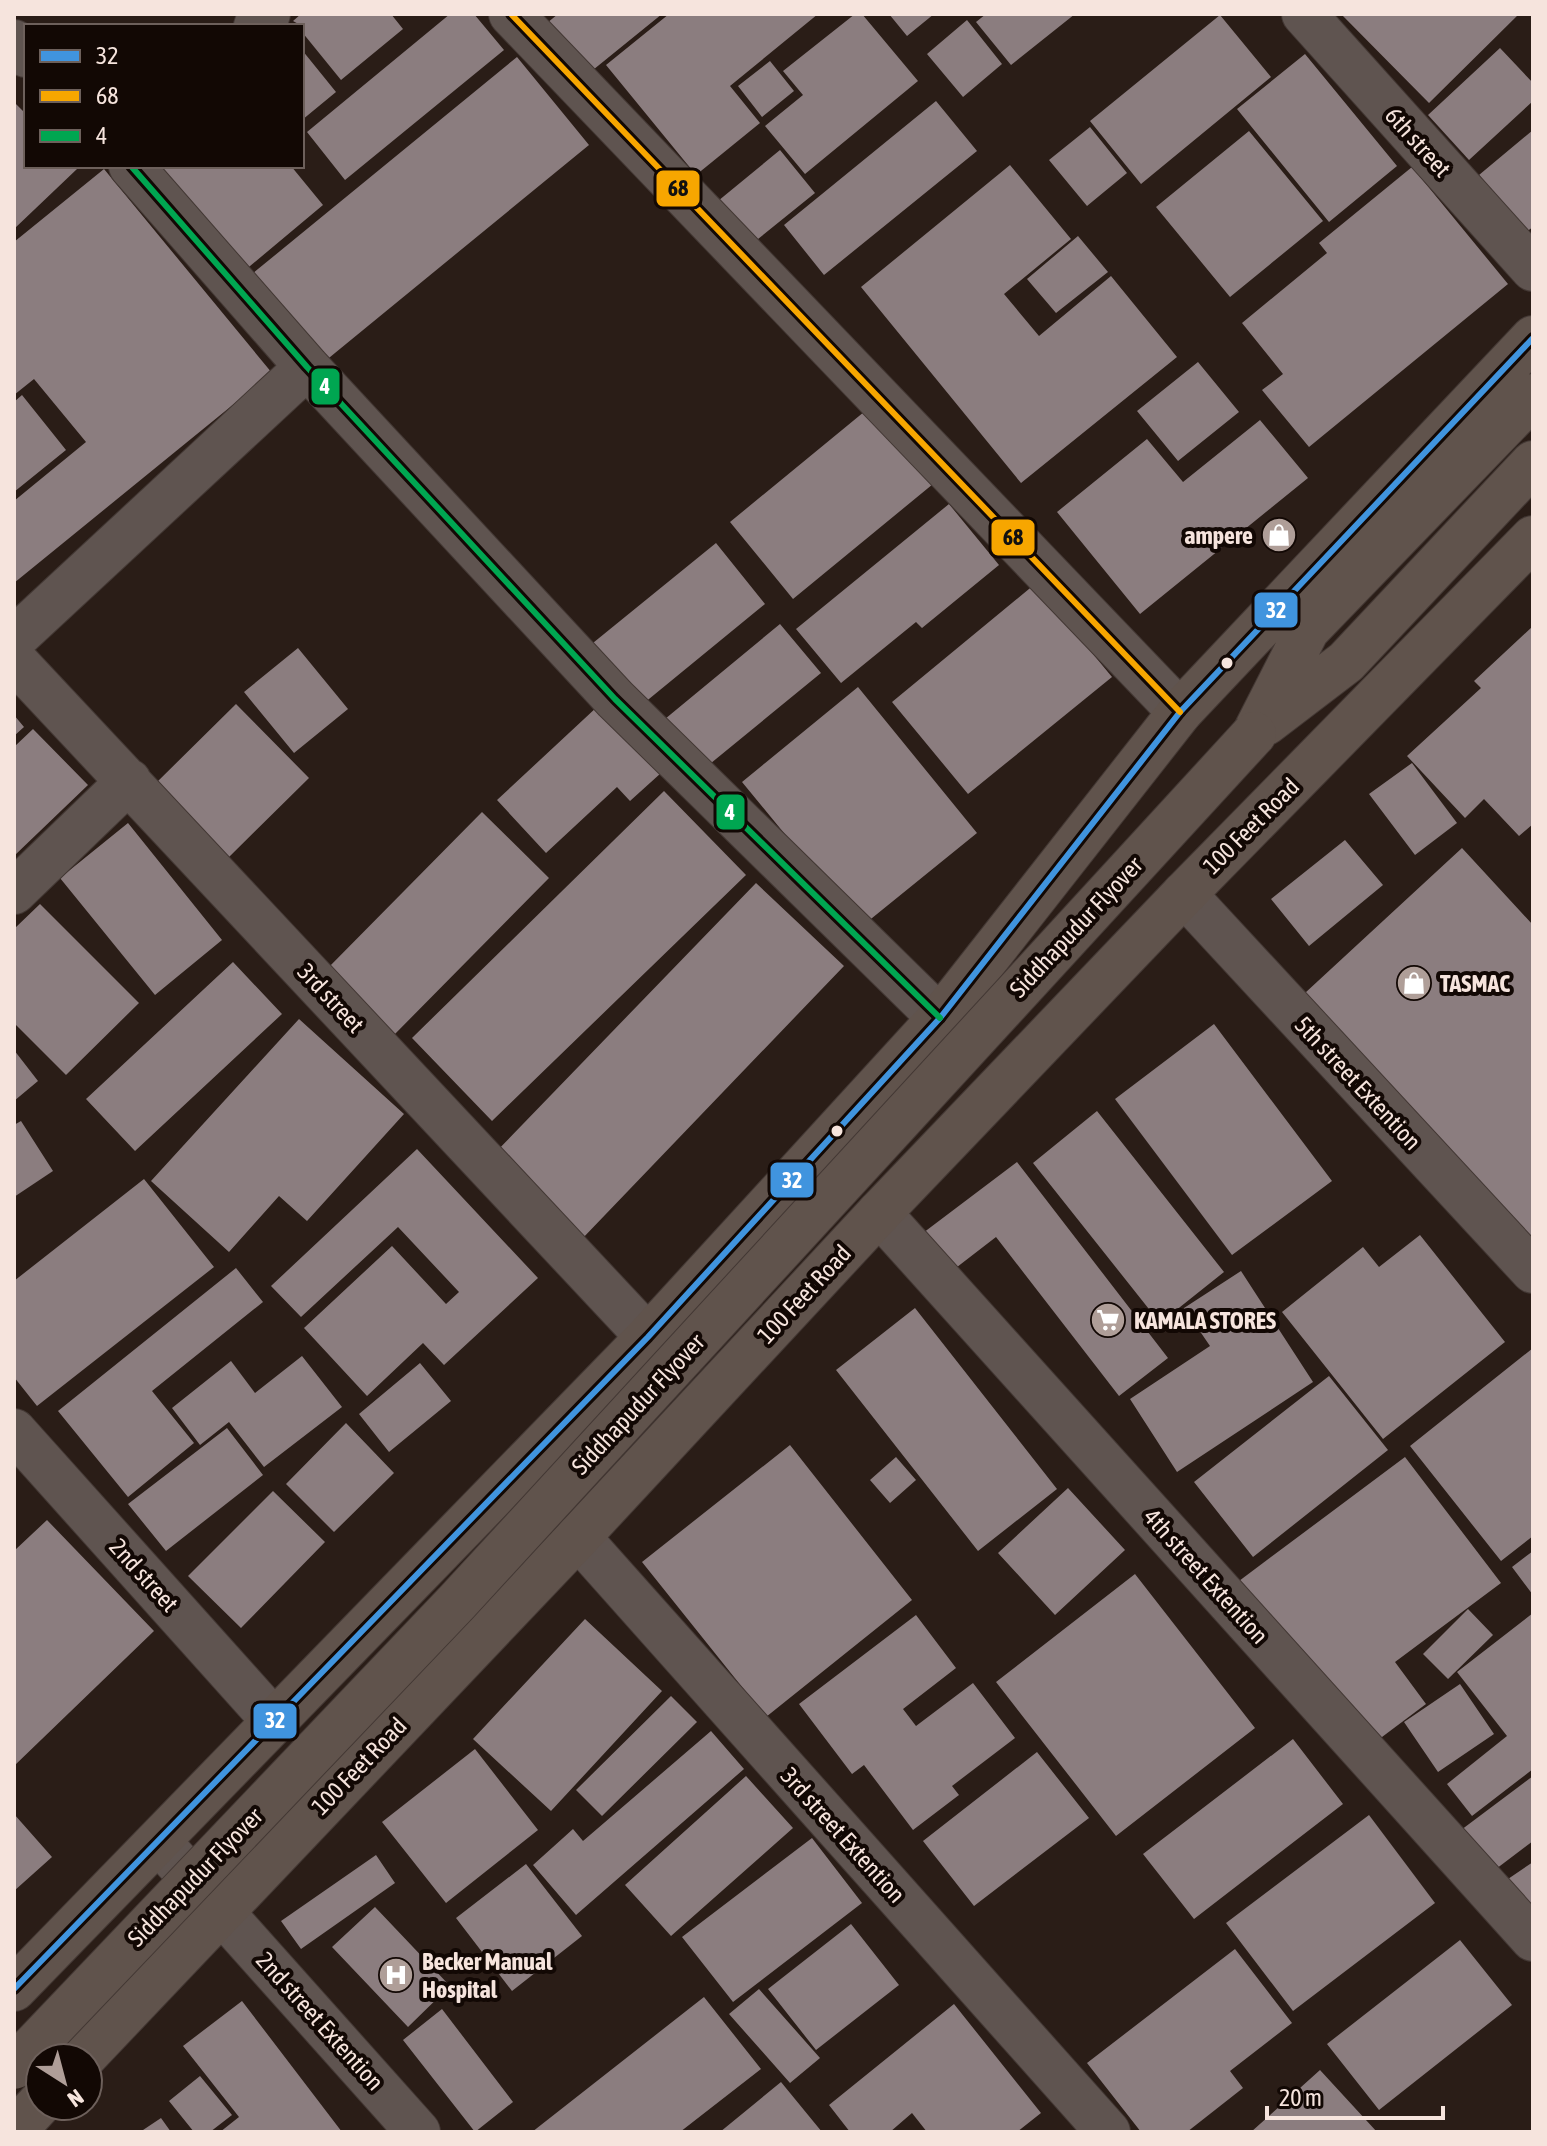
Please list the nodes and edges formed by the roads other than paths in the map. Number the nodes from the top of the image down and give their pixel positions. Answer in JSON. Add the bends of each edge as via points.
{"nodes":[{"id":1,"x":511,"y":14,"type":"edge"},
{"id":2,"x":1304,"y":14,"type":"edge"},
{"id":3,"x":133,"y":168,"type":"edge"},
{"id":4,"x":1533,"y":269,"type":"edge"},
{"id":5,"x":1533,"y":338,"type":"edge"},
{"id":6,"x":307,"y":367,"type":"junction"},
{"id":7,"x":1533,"y":396,"type":"edge"},
{"id":8,"x":1533,"y":463,"type":"edge"},
{"id":9,"x":1533,"y":538,"type":"edge"},
{"id":10,"x":14,"y":639,"type":"edge"},
{"id":11,"x":14,"y":660,"type":"edge"},
{"id":12,"x":1180,"y":712,"type":"junction"},
{"id":13,"x":1254,"y":734,"type":"junction"},
{"id":14,"x":129,"y":781,"type":"junction"},
{"id":15,"x":14,"y":892,"type":"edge"},
{"id":16,"x":1184,"y":894,"type":"junction"},
{"id":17,"x":940,"y":1018,"type":"junction"},
{"id":18,"x":879,"y":1213,"type":"junction"},
{"id":19,"x":1533,"y":1271,"type":"edge"},
{"id":20,"x":648,"y":1337,"type":"junction"},
{"id":21,"x":14,"y":1431,"type":"edge"},
{"id":22,"x":578,"y":1537,"type":"junction"},
{"id":23,"x":273,"y":1720,"type":"junction"},
{"id":24,"x":159,"y":1842,"type":"junction"},
{"id":25,"x":222,"y":1910,"type":"junction"},
{"id":26,"x":1533,"y":1939,"type":"edge"},
{"id":27,"x":14,"y":1989,"type":"edge"},
{"id":28,"x":98,"y":2042,"type":"edge"},
{"id":29,"x":14,"y":2067,"type":"edge"},
{"id":30,"x":418,"y":2132,"type":"edge"},
{"id":31,"x":1108,"y":2132,"type":"edge"}],
"edges":[{"from":1,"to":12,"type":"street"},
{"from":2,"to":4,"type":"street","name":"6th street"},
{"from":3,"to":6,"type":"street"},
{"from":5,"to":12,"type":"main road"},
{"from":6,"to":10,"type":"street"},
{"from":6,"to":17,"type":"street","via":[[615,699]]},
{"from":7,"to":13,"type":"main road","name":"Siddhapudur Flyover","via":[[1307,630]]},
{"from":8,"to":13,"type":"main road","name":"Siddhapudur Flyover","via":[[1346,662]]},
{"from":9,"to":16,"type":"main road","name":"100 Feet Road"},
{"from":11,"to":14,"type":"street","name":"3rd street"},
{"from":12,"to":17,"type":"main road"},
{"from":13,"to":29,"type":"main road","name":"Siddhapudur Flyover","bridge":true,"via":[[468,1590]]},
{"from":14,"to":15,"type":"street"},
{"from":14,"to":20,"type":"street","name":"3rd street"},
{"from":16,"to":18,"type":"main road","name":"100 Feet Road"},
{"from":16,"to":19,"type":"street","name":"5th street Extention"},
{"from":17,"to":20,"type":"main road"},
{"from":18,"to":22,"type":"main road","name":"100 Feet Road"},
{"from":18,"to":26,"type":"street","name":"4th street Extention"},
{"from":20,"to":23,"type":"main road"},
{"from":21,"to":23,"type":"street","name":"2nd street"},
{"from":22,"to":25,"type":"main road","name":"100 Feet Road"},
{"from":22,"to":31,"type":"street","name":"3rd street Extention"},
{"from":23,"to":24,"type":"main road"},
{"from":24,"to":25,"type":"street","name":"2nd street Extention"},
{"from":24,"to":27,"type":"main road"},
{"from":25,"to":28,"type":"main road","name":"100 Feet Road"},
{"from":25,"to":30,"type":"street","name":"2nd street Extention"}]}
